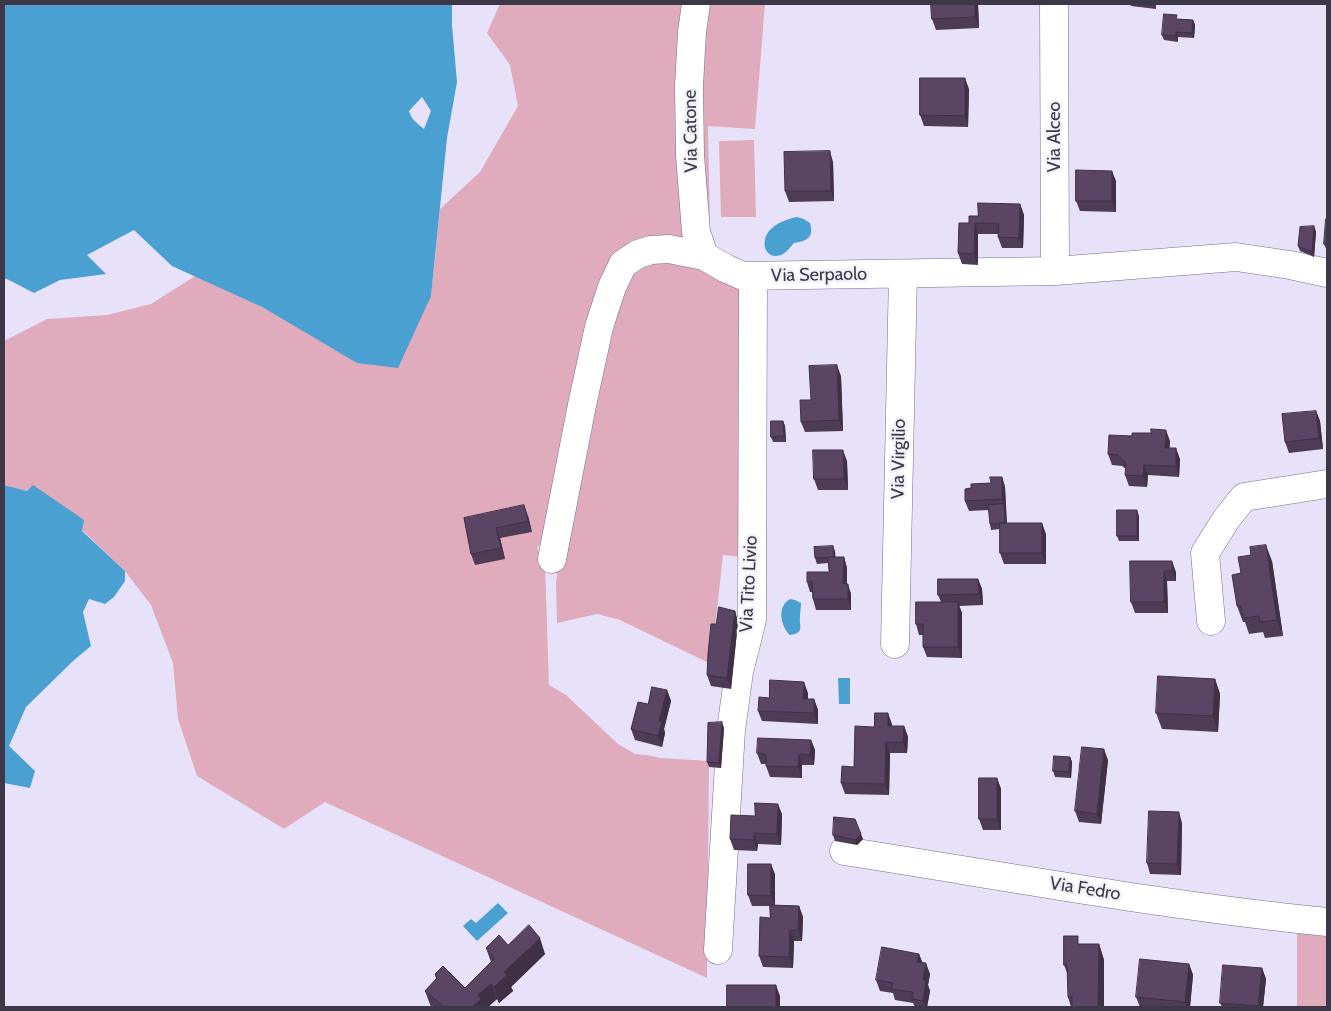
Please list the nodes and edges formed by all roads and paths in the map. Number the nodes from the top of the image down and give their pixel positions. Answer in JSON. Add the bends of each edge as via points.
{"nodes":[{"id":1,"x":696,"y":4,"type":"edge"},
{"id":2,"x":1054,"y":4,"type":"edge"},
{"id":3,"x":704,"y":256,"type":"junction"},
{"id":4,"x":1055,"y":271,"type":"junction"},
{"id":5,"x":1327,"y":273,"type":"edge"},
{"id":6,"x":903,"y":274,"type":"junction"},
{"id":7,"x":753,"y":276,"type":"junction"},
{"id":8,"x":1327,"y":484,"type":"edge"},
{"id":9,"x":552,"y":560,"type":"dead end"},
{"id":10,"x":1211,"y":621,"type":"dead end"},
{"id":11,"x":895,"y":644,"type":"dead end"},
{"id":12,"x":844,"y":852,"type":"dead end"},
{"id":13,"x":1327,"y":922,"type":"edge"},
{"id":14,"x":718,"y":950,"type":"dead end"}],
"edges":[{"from":1,"to":3,"type":"street","name":"Via Catone","via":[[689,86],[690,155],[696,232]]},
{"from":2,"to":4,"type":"street","name":"Via Alceo"},
{"from":3,"to":7,"type":"street","name":"Via Serpaolo","via":[[743,276]]},
{"from":3,"to":9,"type":"street","name":"Via Serpaolo","via":[[669,249],[651,250],[623,264],[599,327]]},
{"from":4,"to":5,"type":"street","name":"Via Serpaolo","via":[[1236,257]]},
{"from":4,"to":6,"type":"street","name":"Via Serpaolo"},
{"from":6,"to":7,"type":"street","name":"Via Serpaolo"},
{"from":6,"to":11,"type":"street","name":"Via Virgilio"},
{"from":7,"to":14,"type":"street","name":"Via Tito Livio","via":[[752,620],[739,672],[731,730]]},
{"from":8,"to":10,"type":"street","via":[[1244,497],[1205,552]]},
{"from":12,"to":13,"type":"street","name":"Via Fedro","via":[[1254,915]]}]}
